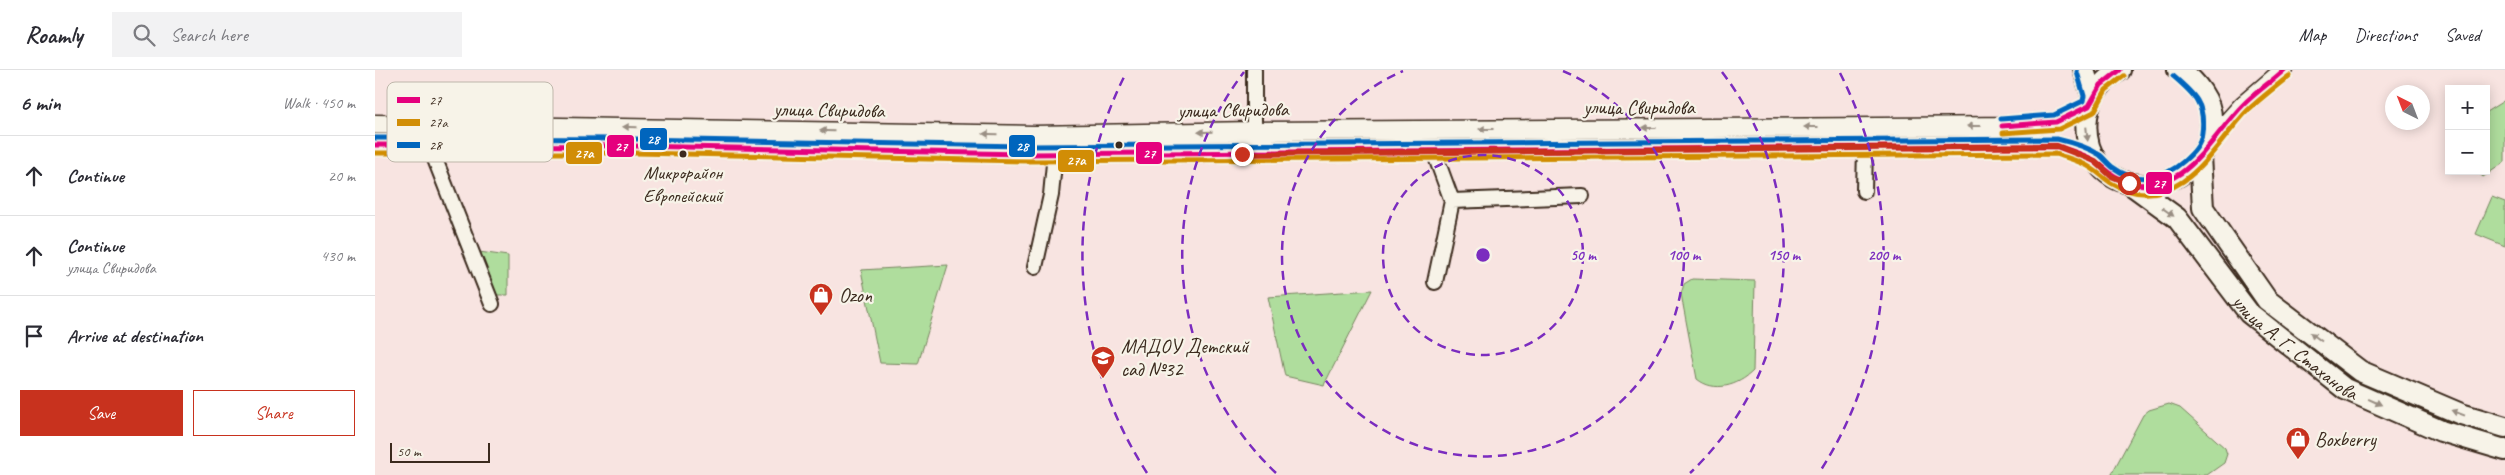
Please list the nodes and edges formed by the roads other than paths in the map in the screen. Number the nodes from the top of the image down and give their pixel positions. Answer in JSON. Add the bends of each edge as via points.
{"nodes":[{"id":1,"x":1254,"y":70,"type":"edge"},
{"id":2,"x":2085,"y":70,"type":"edge"},
{"id":3,"x":2121,"y":70,"type":"edge"},
{"id":4,"x":2181,"y":70,"type":"edge"},
{"id":5,"x":2284,"y":70,"type":"edge"},
{"id":6,"x":2090,"y":101,"type":"junction"},
{"id":7,"x":553,"y":127,"type":"edge"},
{"id":8,"x":1254,"y":131,"type":"junction"},
{"id":9,"x":553,"y":146,"type":"edge"},
{"id":10,"x":1865,"y":148,"type":"junction"},
{"id":11,"x":2204,"y":149,"type":"junction"},
{"id":12,"x":1434,"y":152,"type":"junction"},
{"id":13,"x":1055,"y":153,"type":"junction"},
{"id":14,"x":2095,"y":161,"type":"junction"},
{"id":15,"x":436,"y":162,"type":"edge"},
{"id":16,"x":2129,"y":183,"type":"junction"},
{"id":17,"x":1864,"y":191,"type":"dead end"},
{"id":18,"x":1582,"y":196,"type":"dead end"},
{"id":19,"x":1452,"y":201,"type":"junction"},
{"id":20,"x":1035,"y":267,"type":"dead end"},
{"id":21,"x":1435,"y":282,"type":"dead end"},
{"id":22,"x":492,"y":304,"type":"dead end"},
{"id":23,"x":2505,"y":427,"type":"edge"},
{"id":24,"x":2505,"y":450,"type":"edge"}],
"edges":[{"from":1,"to":8,"type":"street"},
{"from":2,"to":6,"type":"main road"},
{"from":3,"to":6,"type":"main road","via":[[2110,76]]},
{"from":4,"to":11,"type":"main road","name":"улица А. Г. Стаханова","via":[[2200,89],[2212,114]]},
{"from":5,"to":11,"type":"street","via":[[2243,105]]},
{"from":6,"to":8,"type":"street","name":"улица Свиридова","one_way":true,"via":[[2056,122],[2022,126]]},
{"from":6,"to":14,"type":"main road","one_way":true,"via":[[2085,134]]},
{"from":8,"to":7,"type":"street","name":"улица Свиридова","one_way":true,"via":[[1034,135]]},
{"from":9,"to":13,"type":"street","name":"улица Свиридова"},
{"from":10,"to":12,"type":"street","name":"улица Свиридова"},
{"from":10,"to":14,"type":"street","name":"улица Свиридова","via":[[2057,146]]},
{"from":10,"to":17,"type":"street"},
{"from":11,"to":16,"type":"main road","via":[[2176,178],[2155,186]]},
{"from":23,"to":11,"type":"main road","name":"улица А. Г. Стаханова","one_way":true,"via":[[2461,414],[2360,371],[2267,300],[2203,208]]},
{"from":12,"to":13,"type":"street","name":"улица Свиридова"},
{"from":12,"to":19,"type":"street"},
{"from":13,"to":20,"type":"street","via":[[1051,196]]},
{"from":14,"to":16,"type":"main road","via":[[2111,176]]},
{"from":15,"to":22,"type":"street"},
{"from":16,"to":24,"type":"main road","name":"улица А. Г. Стаханова","one_way":true,"via":[[2177,218],[2249,313],[2345,389],[2441,431]]},
{"from":18,"to":19,"type":"street"},
{"from":19,"to":21,"type":"street"}]}
